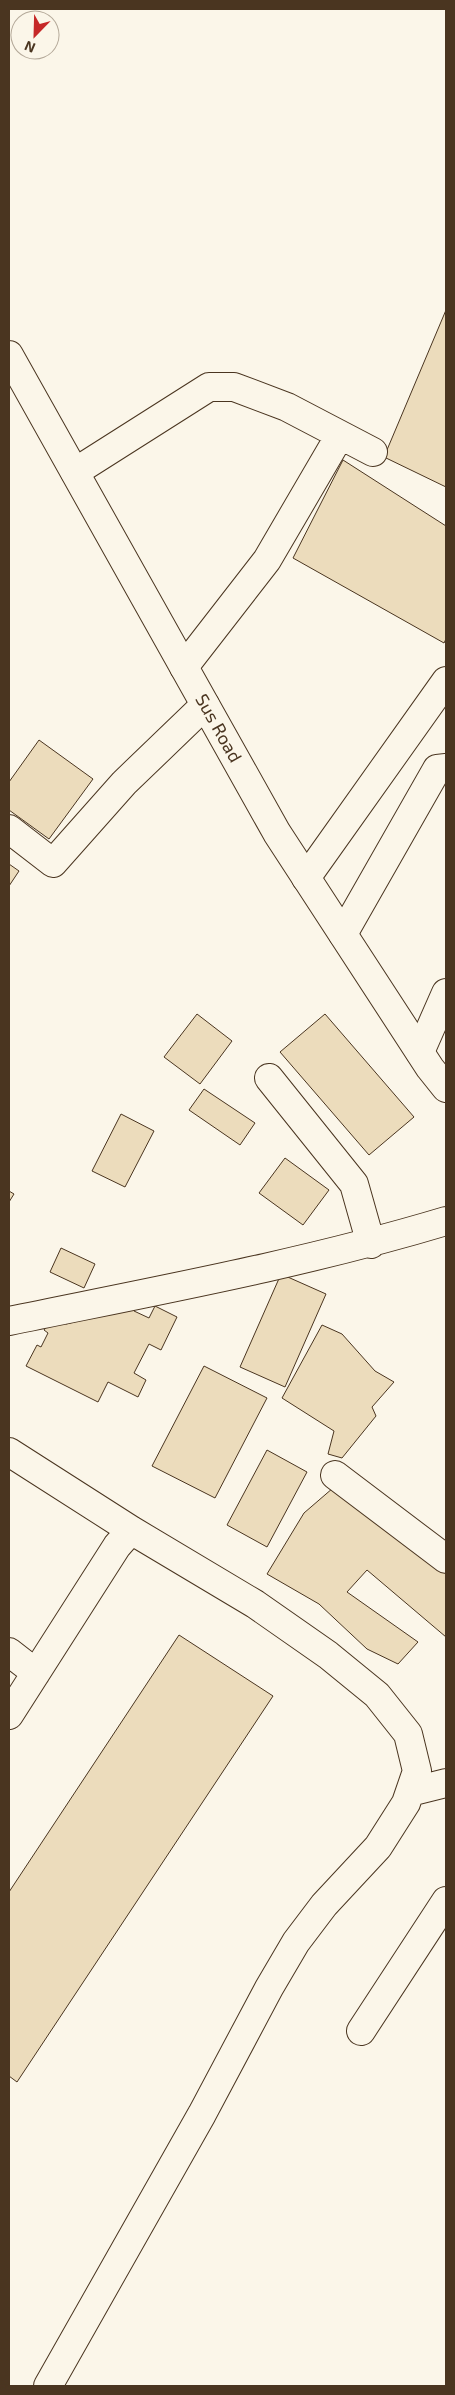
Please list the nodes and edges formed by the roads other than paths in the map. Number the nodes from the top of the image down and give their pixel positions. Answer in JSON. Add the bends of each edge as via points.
{"nodes":[{"id":1,"x":9,"y":355,"type":"edge"},
{"id":2,"x":340,"y":435,"type":"junction"},
{"id":3,"x":373,"y":452,"type":"dead end"},
{"id":4,"x":75,"y":472,"type":"junction"},
{"id":5,"x":184,"y":667,"type":"junction"},
{"id":6,"x":446,"y":680,"type":"edge"},
{"id":7,"x":206,"y":705,"type":"junction"},
{"id":8,"x":446,"y":768,"type":"edge"},
{"id":9,"x":9,"y":829,"type":"edge"},
{"id":10,"x":306,"y":878,"type":"junction"},
{"id":11,"x":343,"y":934,"type":"junction"},
{"id":12,"x":446,"y":993,"type":"edge"},
{"id":13,"x":420,"y":1052,"type":"junction"},
{"id":14,"x":269,"y":1078,"type":"dead end"},
{"id":15,"x":446,"y":1088,"type":"edge"},
{"id":16,"x":446,"y":1221,"type":"edge"},
{"id":17,"x":371,"y":1244,"type":"junction"},
{"id":18,"x":9,"y":1321,"type":"edge"},
{"id":19,"x":9,"y":1452,"type":"edge"},
{"id":20,"x":335,"y":1475,"type":"dead end"},
{"id":21,"x":131,"y":1530,"type":"junction"},
{"id":22,"x":446,"y":1559,"type":"edge"},
{"id":23,"x":9,"y":1652,"type":"edge"},
{"id":24,"x":36,"y":1673,"type":"junction"},
{"id":25,"x":9,"y":1715,"type":"edge"},
{"id":26,"x":446,"y":1783,"type":"edge"},
{"id":27,"x":410,"y":1792,"type":"junction"},
{"id":28,"x":446,"y":1901,"type":"edge"},
{"id":29,"x":361,"y":2031,"type":"dead end"},
{"id":30,"x":48,"y":2386,"type":"edge"}],
"edges":[{"from":1,"to":4,"type":"street","name":"Sus Road"},
{"from":2,"to":3,"type":"street"},
{"from":2,"to":4,"type":"street","via":[[287,407],[234,387],[209,387]]},
{"from":2,"to":5,"type":"street","via":[[267,560]]},
{"from":4,"to":5,"type":"street","name":"Sus Road"},
{"from":5,"to":7,"type":"street","name":"Sus Road"},
{"from":6,"to":10,"type":"street"},
{"from":7,"to":9,"type":"street","via":[[124,783],[53,863]]},
{"from":7,"to":10,"type":"street","name":"Sus Road","via":[[277,833]]},
{"from":8,"to":11,"type":"street","via":[[437,769]]},
{"from":10,"to":11,"type":"street","name":"Sus Road"},
{"from":11,"to":13,"type":"street","name":"Sus Road"},
{"from":12,"to":13,"type":"street"},
{"from":13,"to":15,"type":"street","name":"Sus Road"},
{"from":14,"to":17,"type":"street","via":[[354,1184]]},
{"from":16,"to":17,"type":"street"},
{"from":17,"to":18,"type":"street"},
{"from":19,"to":21,"type":"street"},
{"from":20,"to":22,"type":"street"},
{"from":21,"to":24,"type":"street","via":[[117,1546]]},
{"from":21,"to":27,"type":"street","via":[[255,1604],[328,1655],[377,1695],[408,1734],[417,1771]]},
{"from":23,"to":24,"type":"street"},
{"from":24,"to":25,"type":"street"},
{"from":26,"to":27,"type":"street"},
{"from":27,"to":30,"type":"street","via":[[378,1847],[324,1905],[296,1942]]},
{"from":28,"to":29,"type":"street"}]}
